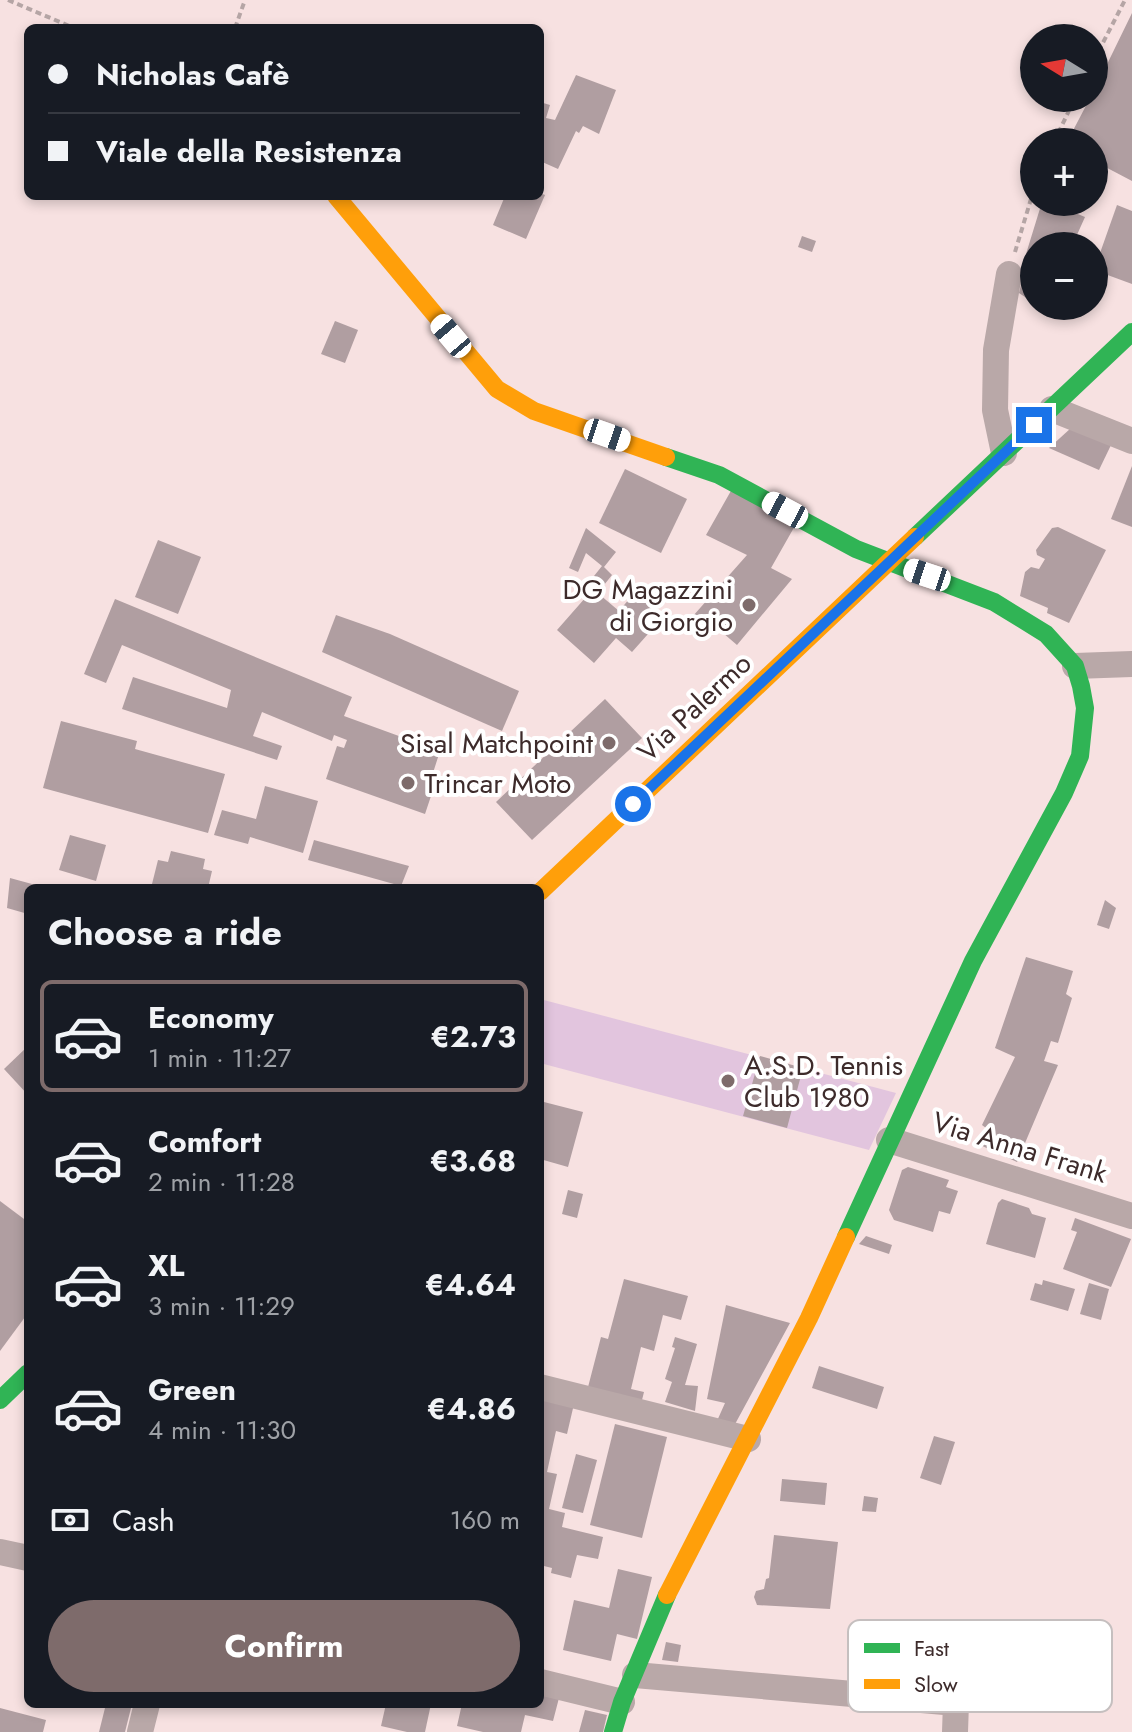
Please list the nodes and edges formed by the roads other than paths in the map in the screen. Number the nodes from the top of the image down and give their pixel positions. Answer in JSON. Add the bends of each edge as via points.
{"nodes":[{"id":1,"x":340,"y":200,"type":"edge"},
{"id":2,"x":1009,"y":274,"type":"road end"},
{"id":3,"x":1132,"y":332,"type":"edge"},
{"id":4,"x":1052,"y":409,"type":"junction"},
{"id":5,"x":1132,"y":441,"type":"edge"},
{"id":6,"x":1004,"y":453,"type":"junction"},
{"id":7,"x":887,"y":563,"type":"junction"},
{"id":8,"x":1132,"y":664,"type":"edge"},
{"id":9,"x":1075,"y":666,"type":"junction"},
{"id":10,"x":544,"y":888,"type":"edge"},
{"id":11,"x":889,"y":1140,"type":"junction"},
{"id":12,"x":1132,"y":1216,"type":"edge"},
{"id":13,"x":24,"y":1377,"type":"edge"},
{"id":14,"x":544,"y":1388,"type":"edge"},
{"id":15,"x":0,"y":1400,"type":"edge"},
{"id":16,"x":748,"y":1439,"type":"junction"},
{"id":17,"x":0,"y":1552,"type":"edge"},
{"id":18,"x":24,"y":1557,"type":"edge"},
{"id":19,"x":635,"y":1675,"type":"junction"},
{"id":20,"x":544,"y":1683,"type":"edge"},
{"id":21,"x":848,"y":1694,"type":"edge"},
{"id":22,"x":622,"y":1702,"type":"junction"},
{"id":23,"x":146,"y":1708,"type":"edge"},
{"id":24,"x":956,"y":1712,"type":"edge"},
{"id":25,"x":140,"y":1732,"type":"edge"},
{"id":26,"x":613,"y":1732,"type":"edge"},
{"id":27,"x":955,"y":1732,"type":"edge"}],
"edges":[{"from":1,"to":7,"type":"street","via":[[497,389],[534,411],[719,475]]},
{"from":2,"to":6,"type":"street","via":[[996,350],[995,410]]},
{"from":3,"to":4,"type":"street","name":"Via Palermo"},
{"from":4,"to":5,"type":"street"},
{"from":4,"to":6,"type":"street","name":"Via Palermo"},
{"from":6,"to":7,"type":"street","name":"Via Palermo"},
{"from":7,"to":9,"type":"street","via":[[962,588],[1024,619]]},
{"from":7,"to":10,"type":"street","name":"Via Palermo"},
{"from":8,"to":9,"type":"street"},
{"from":9,"to":11,"type":"street","via":[[1085,708],[1080,756],[973,961]]},
{"from":11,"to":12,"type":"street","name":"Via Anna Frank"},
{"from":11,"to":16,"type":"street"},
{"from":13,"to":15,"type":"street"},
{"from":14,"to":16,"type":"street"},
{"from":16,"to":19,"type":"street","via":[[674,1580]]},
{"from":17,"to":18,"type":"street"},
{"from":19,"to":21,"type":"street"},
{"from":19,"to":22,"type":"street"},
{"from":20,"to":22,"type":"street"},
{"from":22,"to":26,"type":"street"},
{"from":23,"to":25,"type":"street"},
{"from":24,"to":27,"type":"street"}]}
